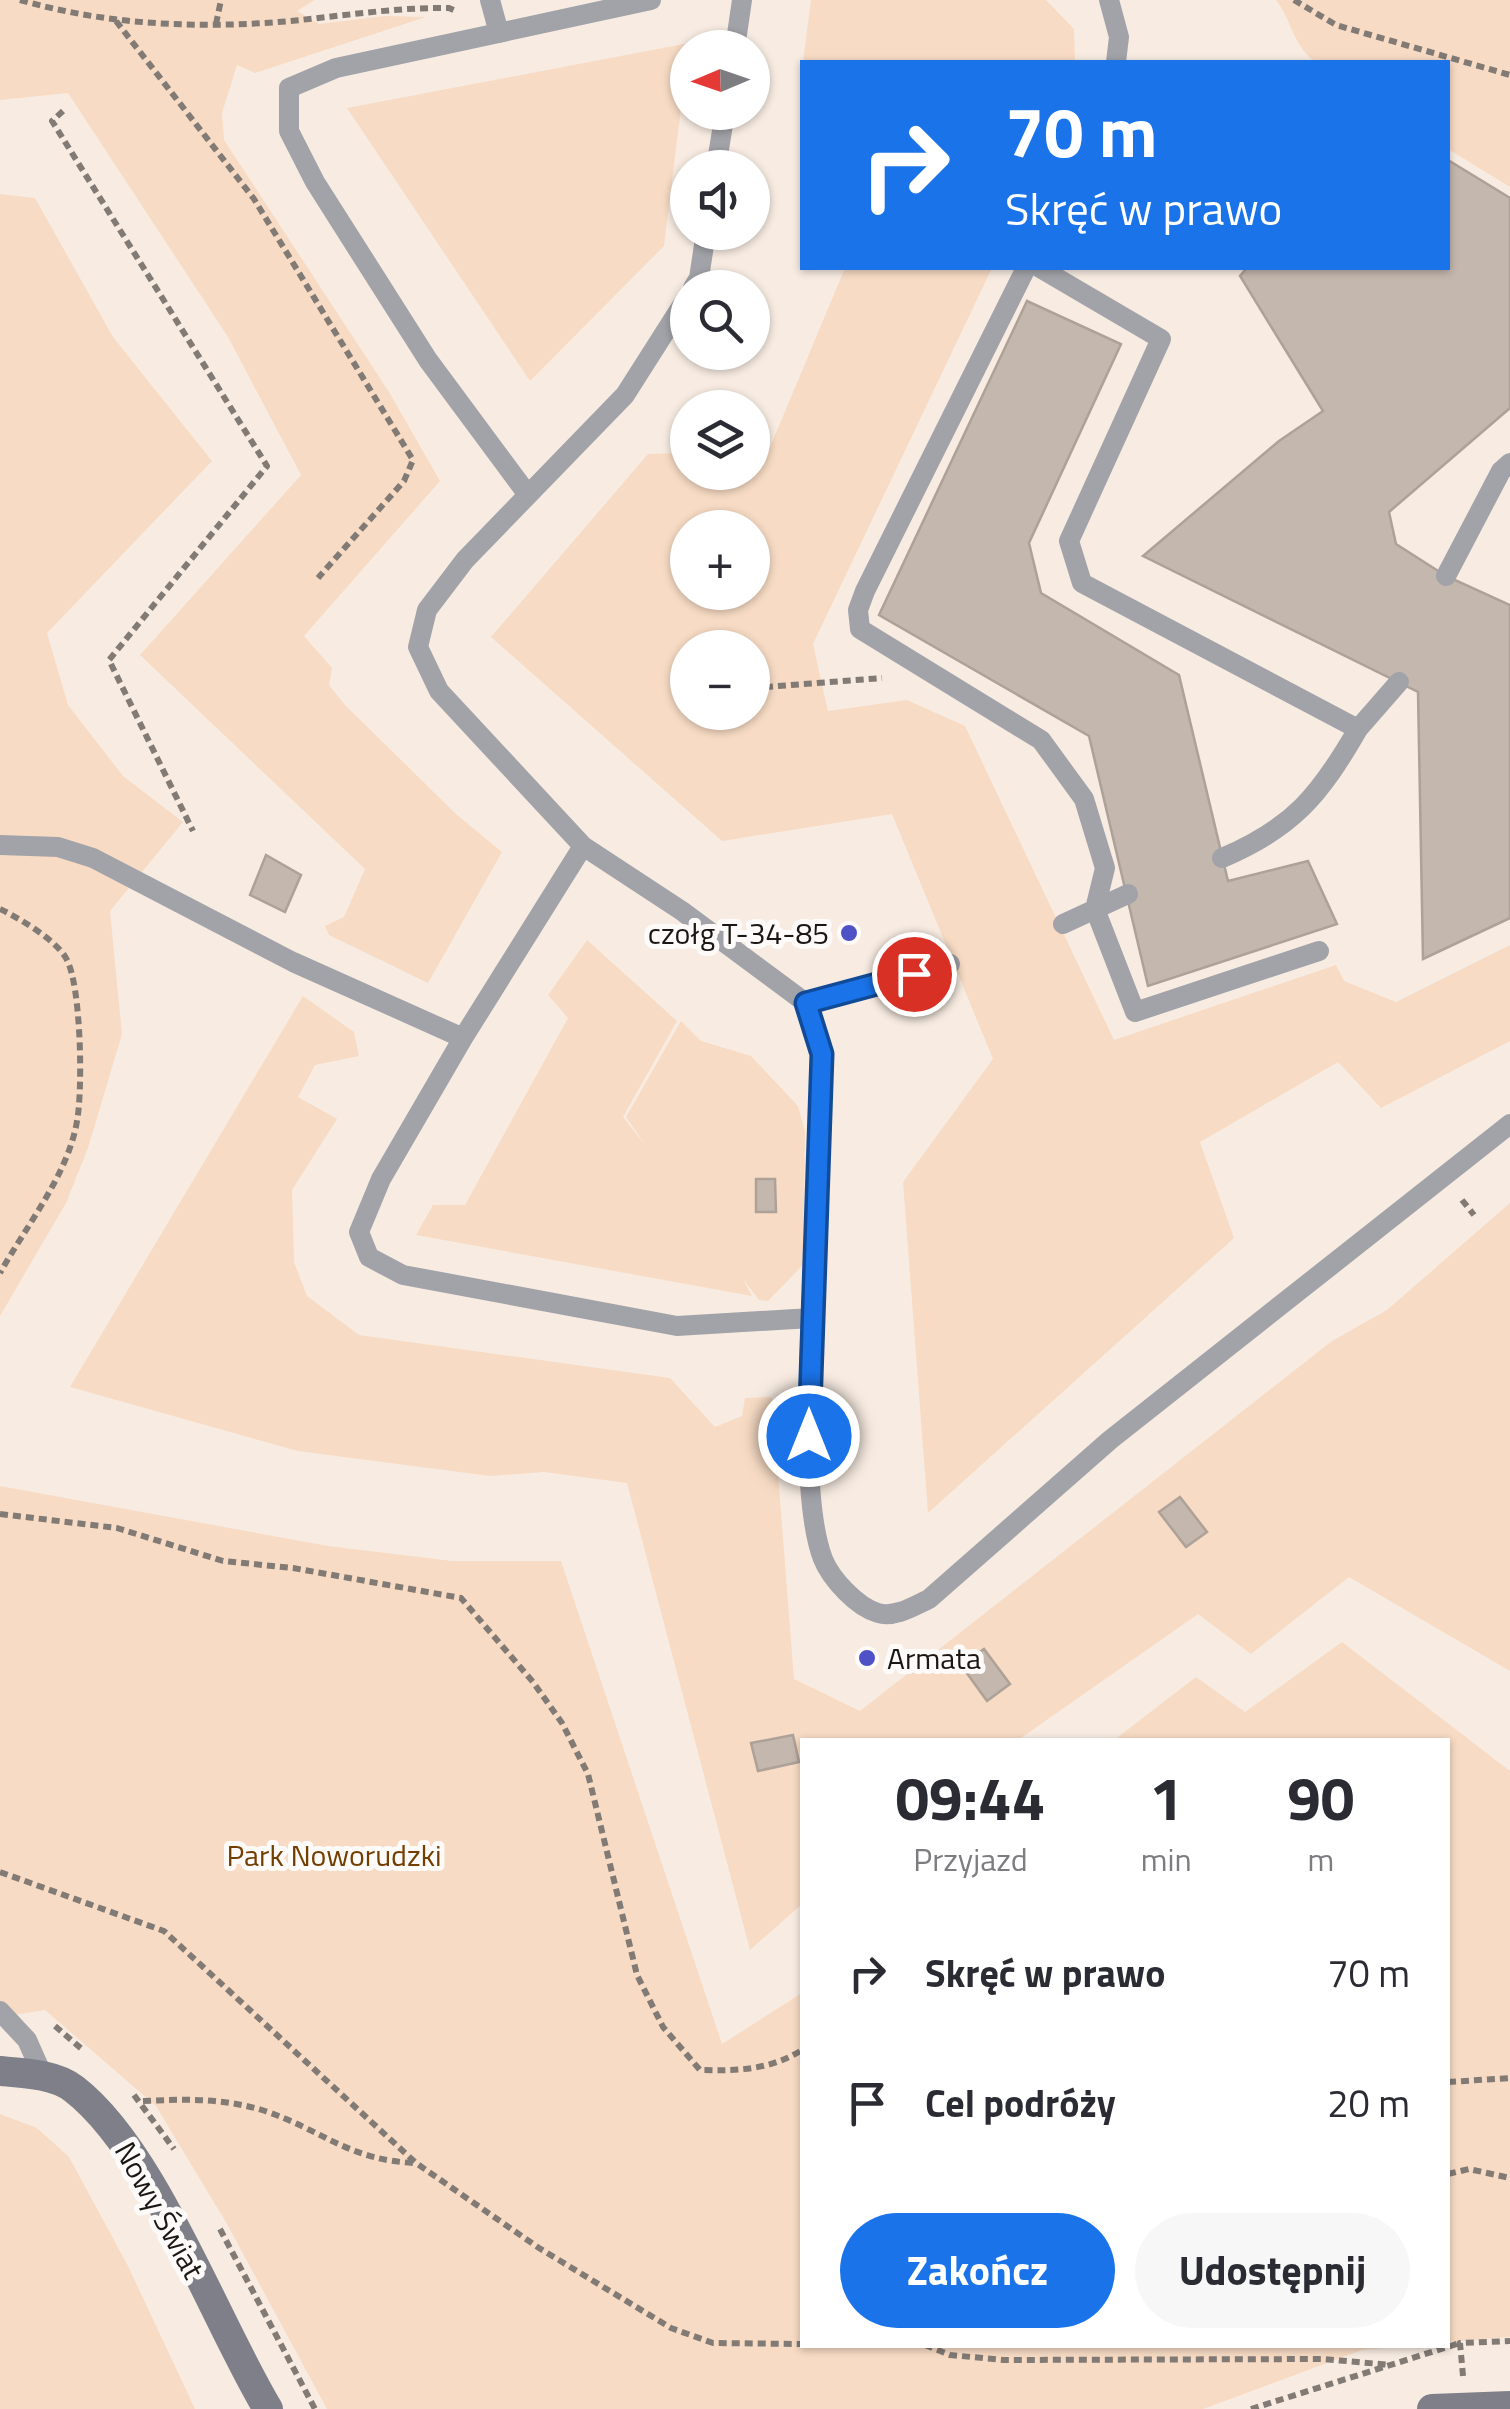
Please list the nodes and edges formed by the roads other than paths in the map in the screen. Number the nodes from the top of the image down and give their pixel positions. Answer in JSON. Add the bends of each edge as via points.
{"nodes":[{"id":1,"x":490,"y":0,"type":"edge"},
{"id":2,"x":651,"y":0,"type":"edge"},
{"id":3,"x":742,"y":0,"type":"edge"},
{"id":4,"x":1110,"y":0,"type":"edge"},
{"id":5,"x":738,"y":30,"type":"edge"},
{"id":6,"x":500,"y":33,"type":"junction"},
{"id":7,"x":1116,"y":60,"type":"edge"},
{"id":8,"x":1025,"y":270,"type":"edge"},
{"id":9,"x":1043,"y":270,"type":"edge"},
{"id":10,"x":670,"y":324,"type":"edge"},
{"id":11,"x":1510,"y":463,"type":"edge"},
{"id":12,"x":528,"y":495,"type":"junction"},
{"id":13,"x":1446,"y":576,"type":"dead end"},
{"id":14,"x":1399,"y":682,"type":"dead end"},
{"id":15,"x":1358,"y":729,"type":"junction"},
{"id":16,"x":0,"y":846,"type":"edge"},
{"id":17,"x":583,"y":846,"type":"junction"},
{"id":18,"x":1222,"y":858,"type":"dead end"},
{"id":19,"x":1128,"y":894,"type":"dead end"},
{"id":20,"x":1094,"y":909,"type":"junction"},
{"id":21,"x":1063,"y":924,"type":"dead end"},
{"id":22,"x":1319,"y":951,"type":"dead end"},
{"id":23,"x":950,"y":964,"type":"dead end"},
{"id":24,"x":806,"y":1003,"type":"junction"},
{"id":25,"x":463,"y":1038,"type":"junction"},
{"id":26,"x":1510,"y":1124,"type":"edge"},
{"id":27,"x":811,"y":1318,"type":"junction"},
{"id":28,"x":0,"y":2011,"type":"edge"},
{"id":29,"x":0,"y":2071,"type":"edge"},
{"id":30,"x":43,"y":2076,"type":"junction"},
{"id":31,"x":1510,"y":2406,"type":"edge"},
{"id":32,"x":268,"y":2409,"type":"edge"},
{"id":33,"x":1432,"y":2409,"type":"edge"}],
"edges":[{"from":1,"to":6,"type":"lane"},
{"from":2,"to":6,"type":"lane"},
{"from":3,"to":5,"type":"lane"},
{"from":4,"to":7,"type":"lane","via":[[1119,37]]},
{"from":6,"to":12,"type":"lane","via":[[336,68],[289,88],[290,132],[428,360]]},
{"from":8,"to":20,"type":"lane","via":[[858,610],[860,629],[1041,740],[1084,799],[1105,868]]},
{"from":9,"to":15,"type":"lane","via":[[1162,339],[1069,541],[1082,582]]},
{"from":10,"to":12,"type":"lane","via":[[624,395]]},
{"from":11,"to":13,"type":"lane"},
{"from":12,"to":17,"type":"lane","via":[[427,610],[418,646],[439,690]]},
{"from":14,"to":15,"type":"lane"},
{"from":15,"to":18,"type":"lane","via":[[1317,795],[1285,827]]},
{"from":16,"to":25,"type":"lane","via":[[58,848],[92,858],[293,962]]},
{"from":17,"to":24,"type":"lane"},
{"from":17,"to":25,"type":"lane"},
{"from":19,"to":20,"type":"lane"},
{"from":20,"to":21,"type":"lane"},
{"from":20,"to":22,"type":"lane","via":[[1135,1012]]},
{"from":23,"to":24,"type":"lane"},
{"from":24,"to":27,"type":"lane","via":[[822,1054]]},
{"from":25,"to":27,"type":"lane","via":[[374,1197],[359,1232],[369,1257],[404,1276],[677,1326]]},
{"from":26,"to":27,"type":"lane","via":[[1110,1440],[929,1600],[897,1614],[876,1613],[862,1603],[837,1582],[823,1558],[809,1436]]},
{"from":28,"to":30,"type":"lane","via":[[28,2040]]},
{"from":29,"to":30,"type":"street","name":"Nowy Świat"},
{"from":30,"to":32,"type":"street","name":"Nowy Świat","via":[[72,2087],[116,2130]]},
{"from":31,"to":33,"type":"street"}]}
